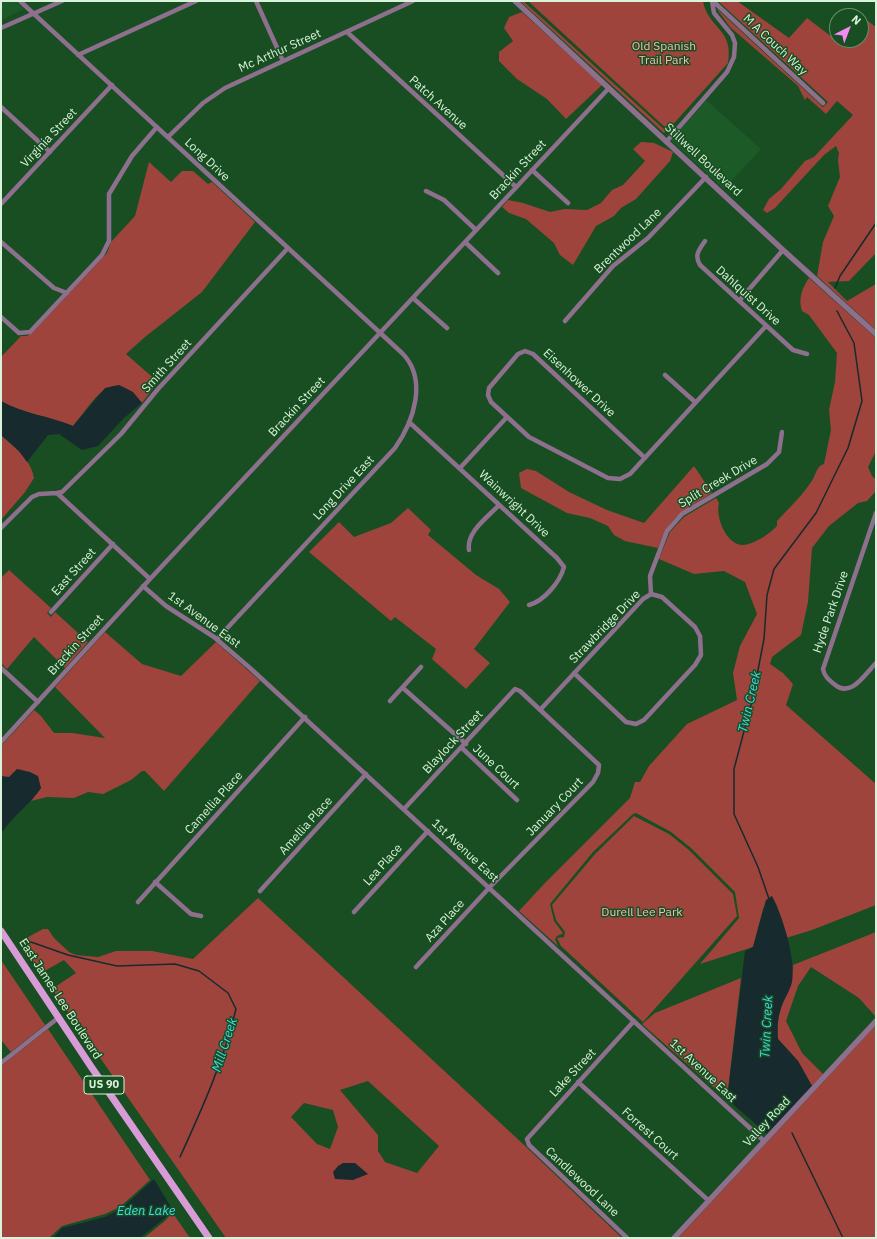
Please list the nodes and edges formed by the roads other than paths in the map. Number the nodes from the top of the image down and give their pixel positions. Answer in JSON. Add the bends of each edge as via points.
{"nodes":[{"id":1,"x":20,"y":1,"type":"edge"},
{"id":2,"x":62,"y":1,"type":"edge"},
{"id":3,"x":196,"y":1,"type":"edge"},
{"id":4,"x":256,"y":1,"type":"edge"},
{"id":5,"x":413,"y":1,"type":"edge"},
{"id":6,"x":515,"y":1,"type":"edge"},
{"id":7,"x":712,"y":1,"type":"edge"},
{"id":8,"x":34,"y":14,"type":"junction"},
{"id":9,"x":1,"y":28,"type":"edge"},
{"id":10,"x":347,"y":32,"type":"junction"},
{"id":11,"x":78,"y":55,"type":"junction"},
{"id":12,"x":283,"y":61,"type":"junction"},
{"id":13,"x":112,"y":85,"type":"junction"},
{"id":14,"x":609,"y":88,"type":"junction"},
{"id":15,"x":823,"y":103,"type":"dead end"},
{"id":16,"x":1,"y":107,"type":"edge"},
{"id":17,"x":157,"y":127,"type":"junction"},
{"id":18,"x":168,"y":137,"type":"junction"},
{"id":19,"x":667,"y":141,"type":"junction"},
{"id":20,"x":50,"y":152,"type":"junction"},
{"id":21,"x":532,"y":170,"type":"junction"},
{"id":22,"x":706,"y":177,"type":"junction"},
{"id":23,"x":516,"y":187,"type":"junction"},
{"id":24,"x":426,"y":191,"type":"dead end"},
{"id":25,"x":568,"y":203,"type":"dead end"},
{"id":26,"x":1,"y":204,"type":"edge"},
{"id":27,"x":476,"y":230,"type":"junction"},
{"id":28,"x":705,"y":241,"type":"dead end"},
{"id":29,"x":1,"y":242,"type":"edge"},
{"id":30,"x":465,"y":242,"type":"junction"},
{"id":31,"x":288,"y":248,"type":"junction"},
{"id":32,"x":783,"y":250,"type":"junction"},
{"id":33,"x":498,"y":273,"type":"dead end"},
{"id":34,"x":67,"y":293,"type":"junction"},
{"id":35,"x":413,"y":298,"type":"junction"},
{"id":36,"x":739,"y":301,"type":"junction"},
{"id":37,"x":1,"y":317,"type":"edge"},
{"id":38,"x":565,"y":321,"type":"dead end"},
{"id":39,"x":766,"y":326,"type":"junction"},
{"id":40,"x":447,"y":328,"type":"dead end"},
{"id":41,"x":380,"y":333,"type":"junction"},
{"id":42,"x":876,"y":334,"type":"edge"},
{"id":43,"x":807,"y":354,"type":"dead end"},
{"id":44,"x":665,"y":375,"type":"dead end"},
{"id":45,"x":695,"y":402,"type":"junction"},
{"id":46,"x":507,"y":417,"type":"junction"},
{"id":47,"x":409,"y":422,"type":"junction"},
{"id":48,"x":782,"y":432,"type":"dead end"},
{"id":49,"x":645,"y":458,"type":"junction"},
{"id":50,"x":460,"y":468,"type":"junction"},
{"id":51,"x":57,"y":494,"type":"junction"},
{"id":52,"x":499,"y":504,"type":"junction"},
{"id":53,"x":876,"y":513,"type":"edge"},
{"id":54,"x":1,"y":528,"type":"edge"},
{"id":55,"x":113,"y":544,"type":"junction"},
{"id":56,"x":469,"y":550,"type":"dead end"},
{"id":57,"x":150,"y":579,"type":"junction"},
{"id":58,"x":143,"y":586,"type":"junction"},
{"id":59,"x":651,"y":594,"type":"junction"},
{"id":60,"x":529,"y":604,"type":"dead end"},
{"id":61,"x":51,"y":612,"type":"dead end"},
{"id":62,"x":216,"y":639,"type":"junction"},
{"id":63,"x":876,"y":663,"type":"edge"},
{"id":64,"x":421,"y":667,"type":"dead end"},
{"id":65,"x":1,"y":668,"type":"edge"},
{"id":66,"x":574,"y":673,"type":"junction"},
{"id":67,"x":402,"y":688,"type":"junction"},
{"id":68,"x":515,"y":689,"type":"joint"},
{"id":69,"x":390,"y":701,"type":"dead end"},
{"id":70,"x":38,"y":702,"type":"junction"},
{"id":71,"x":540,"y":710,"type":"junction"},
{"id":72,"x":304,"y":717,"type":"junction"},
{"id":73,"x":1,"y":742,"type":"edge"},
{"id":74,"x":466,"y":744,"type":"junction"},
{"id":75,"x":462,"y":748,"type":"junction"},
{"id":76,"x":366,"y":774,"type":"junction"},
{"id":77,"x":517,"y":800,"type":"dead end"},
{"id":78,"x":404,"y":809,"type":"junction"},
{"id":79,"x":428,"y":831,"type":"junction"},
{"id":80,"x":155,"y":882,"type":"junction"},
{"id":81,"x":489,"y":888,"type":"junction"},
{"id":82,"x":260,"y":891,"type":"dead end"},
{"id":83,"x":138,"y":902,"type":"dead end"},
{"id":84,"x":354,"y":912,"type":"dead end"},
{"id":85,"x":201,"y":916,"type":"dead end"},
{"id":86,"x":1,"y":931,"type":"edge"},
{"id":87,"x":416,"y":967,"type":"dead end"},
{"id":88,"x":58,"y":1018,"type":"junction"},
{"id":89,"x":634,"y":1021,"type":"junction"},
{"id":90,"x":876,"y":1021,"type":"edge"},
{"id":91,"x":1,"y":1063,"type":"edge"},
{"id":92,"x":578,"y":1082,"type":"junction"},
{"id":93,"x":527,"y":1139,"type":"joint"},
{"id":94,"x":764,"y":1141,"type":"junction"},
{"id":95,"x":709,"y":1201,"type":"junction"},
{"id":96,"x":209,"y":1238,"type":"edge"},
{"id":97,"x":627,"y":1238,"type":"edge"},
{"id":98,"x":674,"y":1238,"type":"edge"}],
"edges":[{"from":1,"to":8,"type":"street","name":"Long Drive"},
{"from":2,"to":8,"type":"street"},
{"from":3,"to":11,"type":"street"},
{"from":4,"to":12,"type":"street"},
{"from":5,"to":10,"type":"street","name":"Mc Arthur Street"},
{"from":6,"to":14,"type":"street","name":"Stillwell Boulevard"},
{"from":7,"to":15,"type":"street","name":"M A Couch Way"},
{"from":7,"to":19,"type":"street","via":[[714,13],[732,35],[735,43],[734,57],[727,72]]},
{"from":8,"to":9,"type":"street"},
{"from":8,"to":11,"type":"street","name":"Long Drive"},
{"from":10,"to":12,"type":"street","name":"Mc Arthur Street"},
{"from":10,"to":23,"type":"street","name":"Patch Avenue"},
{"from":11,"to":13,"type":"street","name":"Long Drive"},
{"from":12,"to":18,"type":"street","name":"Mc Arthur Street","via":[[215,93]]},
{"from":13,"to":17,"type":"street","name":"Long Drive"},
{"from":13,"to":20,"type":"street","name":"Virginia Street"},
{"from":14,"to":19,"type":"street","name":"Stillwell Boulevard"},
{"from":14,"to":21,"type":"street","name":"Brackin Street"},
{"from":16,"to":20,"type":"street"},
{"from":17,"to":18,"type":"street","name":"Long Drive"},
{"from":17,"to":34,"type":"street","via":[[132,156],[109,194],[109,241],[105,252]]},
{"from":18,"to":31,"type":"street","name":"Long Drive"},
{"from":19,"to":22,"type":"street","name":"Stillwell Boulevard"},
{"from":20,"to":26,"type":"street","name":"Virginia Street"},
{"from":21,"to":23,"type":"street","name":"Brackin Street"},
{"from":21,"to":25,"type":"street"},
{"from":22,"to":32,"type":"street","name":"Stillwell Boulevard"},
{"from":22,"to":38,"type":"street","name":"Brentwood Lane","via":[[648,238],[613,266]]},
{"from":23,"to":27,"type":"street","name":"Brackin Street"},
{"from":24,"to":27,"type":"street","via":[[444,200]]},
{"from":27,"to":30,"type":"street","name":"Brackin Street"},
{"from":28,"to":36,"type":"street","name":"Dahlquist Drive","via":[[697,252],[697,260]]},
{"from":29,"to":34,"type":"street","via":[[54,288]]},
{"from":30,"to":33,"type":"street"},
{"from":30,"to":35,"type":"street","name":"Brackin Street"},
{"from":31,"to":41,"type":"street","name":"Long Drive"},
{"from":31,"to":51,"type":"street","name":"Smith Street","via":[[158,389],[112,444]]},
{"from":32,"to":36,"type":"street"},
{"from":32,"to":42,"type":"street","name":"Stillwell Boulevard"},
{"from":34,"to":37,"type":"street","via":[[26,333],[17,331]]},
{"from":35,"to":40,"type":"street"},
{"from":35,"to":41,"type":"street","name":"Brackin Street"},
{"from":36,"to":39,"type":"street","name":"Dahlquist Drive"},
{"from":39,"to":43,"type":"street","name":"Dahlquist Drive","via":[[793,350]]},
{"from":39,"to":45,"type":"street","name":"Eisenhower Drive"},
{"from":41,"to":47,"type":"street","name":"Long Drive East","via":[[407,358],[415,373],[415,399]]},
{"from":41,"to":57,"type":"street","name":"Brackin Street"},
{"from":44,"to":45,"type":"street"},
{"from":45,"to":49,"type":"street","name":"Eisenhower Drive"},
{"from":46,"to":49,"type":"street","name":"Eisenhower Drive","via":[[529,436],[608,478],[620,479],[630,474]]},
{"from":46,"to":49,"type":"street","name":"Eisenhower Drive","via":[[491,402],[489,388],[518,354],[525,351],[533,354]]},
{"from":46,"to":50,"type":"street"},
{"from":47,"to":50,"type":"street","name":"Wainwright Drive"},
{"from":47,"to":62,"type":"street","name":"Long Drive East","via":[[390,453]]},
{"from":48,"to":59,"type":"street","name":"Split Creek Drive","via":[[779,452],[767,464],[682,514],[667,531],[650,576]]},
{"from":50,"to":52,"type":"street","name":"Wainwright Drive"},
{"from":51,"to":54,"type":"street","via":[[39,494],[32,497]]},
{"from":51,"to":55,"type":"street"},
{"from":52,"to":56,"type":"street","via":[[472,535],[468,544]]},
{"from":52,"to":60,"type":"street","name":"Wainwright Drive","via":[[564,567],[562,575],[543,598]]},
{"from":53,"to":63,"type":"street","name":"Hyde Park Drive","via":[[822,669],[838,688],[848,689]]},
{"from":55,"to":57,"type":"street"},
{"from":55,"to":61,"type":"street","name":"East Street"},
{"from":57,"to":58,"type":"street","name":"Brackin Street"},
{"from":58,"to":62,"type":"street","name":"1st Avenue East","via":[[166,606]]},
{"from":58,"to":70,"type":"street","name":"Brackin Street"},
{"from":59,"to":66,"type":"street","name":"Strawbridge Drive","via":[[642,599]]},
{"from":59,"to":66,"type":"street","name":"Strawbridge Drive","via":[[662,597],[695,627],[700,636],[700,655],[695,665],[644,720],[636,724],[626,722]]},
{"from":62,"to":72,"type":"street","name":"1st Avenue East"},
{"from":64,"to":67,"type":"street"},
{"from":65,"to":70,"type":"street"},
{"from":66,"to":71,"type":"street","name":"Strawbridge Drive"},
{"from":67,"to":69,"type":"street"},
{"from":67,"to":74,"type":"street"},
{"from":68,"to":71,"type":"street","name":"January Court"},
{"from":68,"to":74,"type":"street","name":"Blaylock Street"},
{"from":70,"to":73,"type":"street","name":"Brackin Street"},
{"from":71,"to":81,"type":"street","name":"January Court","via":[[599,765],[598,773],[593,782]]},
{"from":72,"to":76,"type":"street","name":"1st Avenue East"},
{"from":72,"to":80,"type":"street","name":"Camellia Place"},
{"from":74,"to":75,"type":"street","name":"Blaylock Street"},
{"from":75,"to":77,"type":"street","name":"June Court"},
{"from":75,"to":78,"type":"street","name":"Blaylock Street"},
{"from":76,"to":78,"type":"street","name":"1st Avenue East"},
{"from":76,"to":82,"type":"street","name":"Amellia Place"},
{"from":78,"to":79,"type":"street","name":"1st Avenue East"},
{"from":79,"to":81,"type":"street","name":"1st Avenue East"},
{"from":79,"to":84,"type":"street","name":"Lea Place"},
{"from":80,"to":83,"type":"street","name":"Camellia Place"},
{"from":80,"to":85,"type":"street","via":[[192,914]]},
{"from":81,"to":87,"type":"street","name":"Aza Place"},
{"from":81,"to":89,"type":"street","name":"1st Avenue East"},
{"from":86,"to":88,"type":"main road","name":"East James Lee Boulevard","number":"US 90"},
{"from":88,"to":91,"type":"street"},
{"from":88,"to":96,"type":"main road","name":"East James Lee Boulevard","number":"US 90"},
{"from":89,"to":92,"type":"street","name":"Lake Street"},
{"from":89,"to":94,"type":"street","name":"1st Avenue East"},
{"from":90,"to":94,"type":"street","name":"Valley Road"},
{"from":92,"to":93,"type":"street","name":"Lake Street"},
{"from":92,"to":95,"type":"street","name":"Forrest Court"},
{"from":93,"to":97,"type":"street","name":"Candlewood Lane","via":[[529,1145]]},
{"from":94,"to":95,"type":"street","name":"Valley Road"},
{"from":95,"to":98,"type":"street","name":"Valley Road"}]}
